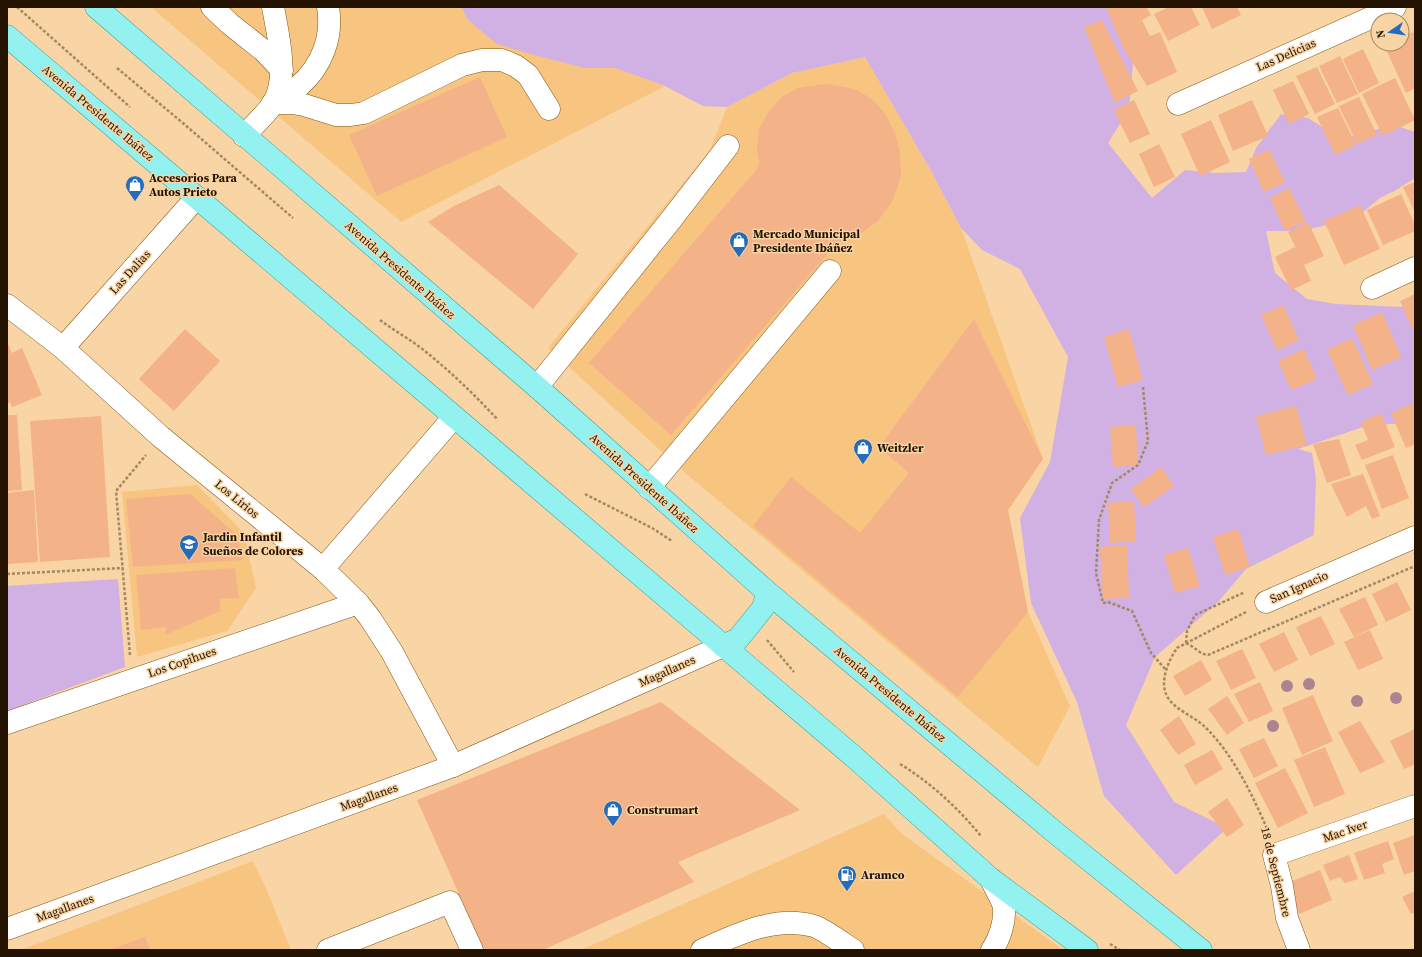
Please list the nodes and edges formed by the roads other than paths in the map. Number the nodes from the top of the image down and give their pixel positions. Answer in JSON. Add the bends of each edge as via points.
{"nodes":[{"id":1,"x":96,"y":7,"type":"edge"},
{"id":2,"x":212,"y":7,"type":"edge"},
{"id":3,"x":273,"y":7,"type":"edge"},
{"id":4,"x":328,"y":7,"type":"edge"},
{"id":5,"x":1394,"y":7,"type":"edge"},
{"id":6,"x":7,"y":36,"type":"edge"},
{"id":7,"x":282,"y":70,"type":"junction"},
{"id":8,"x":273,"y":103,"type":"junction"},
{"id":9,"x":1178,"y":104,"type":"dead end"},
{"id":10,"x":549,"y":109,"type":"dead end"},
{"id":11,"x":244,"y":136,"type":"junction"},
{"id":12,"x":728,"y":146,"type":"dead end"},
{"id":13,"x":197,"y":197,"type":"junction"},
{"id":14,"x":1415,"y":268,"type":"edge"},
{"id":15,"x":830,"y":270,"type":"dead end"},
{"id":16,"x":1372,"y":288,"type":"dead end"},
{"id":17,"x":7,"y":304,"type":"edge"},
{"id":18,"x":63,"y":348,"type":"junction"},
{"id":19,"x":537,"y":387,"type":"junction"},
{"id":20,"x":454,"y":417,"type":"junction"},
{"id":21,"x":649,"y":488,"type":"junction"},
{"id":22,"x":1415,"y":537,"type":"edge"},
{"id":23,"x":323,"y":569,"type":"junction"},
{"id":24,"x":766,"y":591,"type":"junction"},
{"id":25,"x":1266,"y":602,"type":"road end"},
{"id":26,"x":358,"y":603,"type":"junction"},
{"id":27,"x":723,"y":646,"type":"junction"},
{"id":28,"x":7,"y":722,"type":"edge"},
{"id":29,"x":453,"y":766,"type":"junction"},
{"id":30,"x":1415,"y":806,"type":"edge"},
{"id":31,"x":1274,"y":855,"type":"joint"},
{"id":32,"x":991,"y":879,"type":"junction"},
{"id":33,"x":7,"y":929,"type":"edge"},
{"id":34,"x":328,"y":950,"type":"edge"},
{"id":35,"x":472,"y":950,"type":"edge"},
{"id":36,"x":702,"y":950,"type":"edge"},
{"id":37,"x":853,"y":950,"type":"edge"},
{"id":38,"x":992,"y":950,"type":"edge"},
{"id":39,"x":1087,"y":950,"type":"edge"},
{"id":40,"x":1201,"y":950,"type":"edge"},
{"id":41,"x":1299,"y":950,"type":"edge"}],
"edges":[{"from":1,"to":11,"type":"main road","name":"Avenida Presidente Ibáñez"},
{"from":2,"to":7,"type":"street","via":[[264,51]]},
{"from":3,"to":7,"type":"street"},
{"from":4,"to":8,"type":"street","via":[[328,41],[321,57],[309,76],[298,87]]},
{"from":5,"to":9,"type":"street","name":"Las Delicias"},
{"from":6,"to":13,"type":"main road","name":"Avenida Presidente Ibáñez"},
{"from":7,"to":8,"type":"street"},
{"from":8,"to":10,"type":"street","via":[[304,105],[336,115],[364,113],[462,65],[482,60],[502,60],[528,75]]},
{"from":8,"to":11,"type":"street"},
{"from":11,"to":19,"type":"main road","name":"Avenida Presidente Ibáñez"},
{"from":12,"to":19,"type":"street"},
{"from":13,"to":18,"type":"street","name":"Las Dalias"},
{"from":13,"to":20,"type":"main road","name":"Avenida Presidente Ibáñez"},
{"from":14,"to":16,"type":"street"},
{"from":15,"to":21,"type":"street"},
{"from":17,"to":18,"type":"street","name":"Los Lirios"},
{"from":18,"to":23,"type":"street","name":"Los Lirios","via":[[161,437]]},
{"from":19,"to":21,"type":"main road","name":"Avenida Presidente Ibáñez"},
{"from":20,"to":23,"type":"street"},
{"from":20,"to":27,"type":"main road","name":"Avenida Presidente Ibáñez"},
{"from":21,"to":24,"type":"main road","name":"Avenida Presidente Ibáñez"},
{"from":22,"to":25,"type":"street","name":"San Ignacio"},
{"from":23,"to":26,"type":"street","name":"Los Lirios"},
{"from":24,"to":27,"type":"main road","via":[[763,608],[738,639]]},
{"from":24,"to":40,"type":"main road","name":"Avenida Presidente Ibáñez","via":[[1057,834]]},
{"from":26,"to":28,"type":"street","name":"Los Copihues"},
{"from":26,"to":29,"type":"street","name":"Los Lirios","via":[[392,652]]},
{"from":27,"to":29,"type":"street","name":"Magallanes"},
{"from":27,"to":32,"type":"main road","name":"Avenida Presidente Ibáñez","via":[[853,756]]},
{"from":29,"to":33,"type":"street","name":"Magallanes"},
{"from":30,"to":31,"type":"street","name":"Mac Iver"},
{"from":31,"to":41,"type":"street","name":"18 de Septiembre","via":[[1287,918]]},
{"from":32,"to":38,"type":"street","via":[[1004,907],[1001,932]]},
{"from":32,"to":39,"type":"main road","name":"Avenida Presidente Ibáñez"},
{"from":34,"to":35,"type":"street","via":[[450,902]]},
{"from":36,"to":37,"type":"street","via":[[756,928],[774,924],[794,924],[814,926]]}]}
